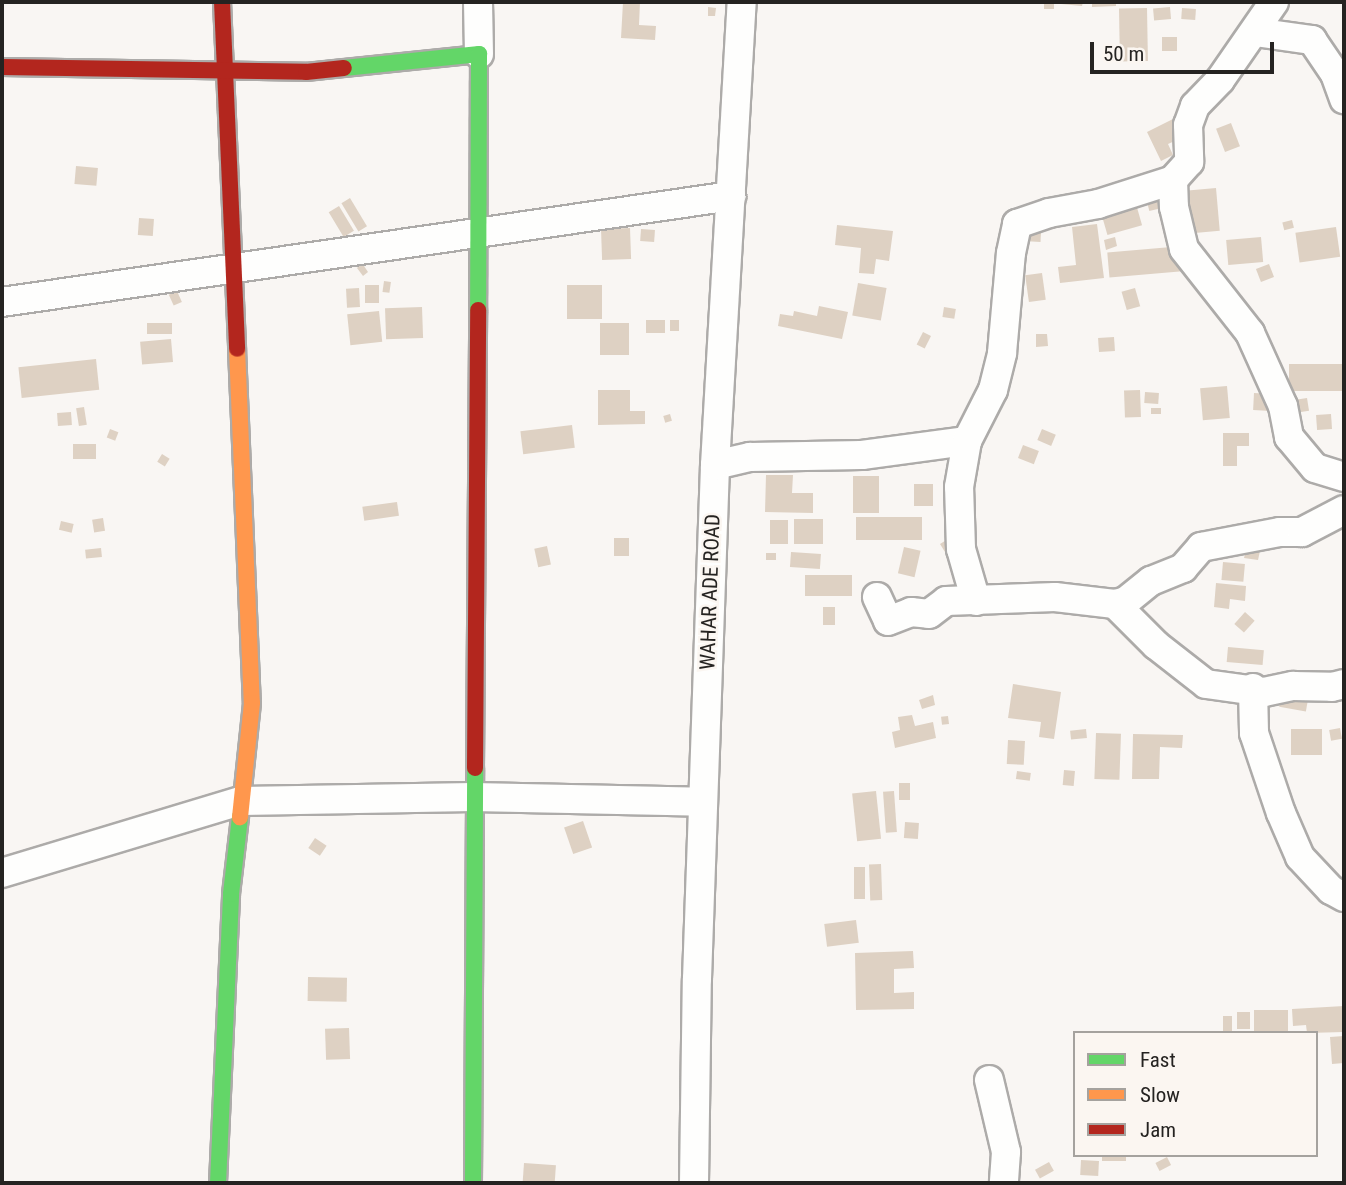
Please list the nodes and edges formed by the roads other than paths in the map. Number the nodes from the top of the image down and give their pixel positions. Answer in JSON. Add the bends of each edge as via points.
{"nodes":[{"id":1,"x":222,"y":2,"type":"edge"},
{"id":2,"x":478,"y":2,"type":"edge"},
{"id":3,"x":742,"y":2,"type":"edge"},
{"id":4,"x":1275,"y":2,"type":"edge"},
{"id":5,"x":1255,"y":32,"type":"junction"},
{"id":6,"x":479,"y":54,"type":"junction"},
{"id":7,"x":2,"y":67,"type":"edge"},
{"id":8,"x":223,"y":72,"type":"junction"},
{"id":9,"x":1344,"y":99,"type":"edge"},
{"id":10,"x":1172,"y":180,"type":"junction"},
{"id":11,"x":731,"y":196,"type":"junction"},
{"id":12,"x":477,"y":233,"type":"junction"},
{"id":13,"x":233,"y":268,"type":"junction"},
{"id":14,"x":2,"y":302,"type":"edge"},
{"id":15,"x":967,"y":441,"type":"junction"},
{"id":16,"x":715,"y":465,"type":"junction"},
{"id":17,"x":1344,"y":477,"type":"edge"},
{"id":18,"x":1344,"y":510,"type":"edge"},
{"id":19,"x":877,"y":597,"type":"dead end"},
{"id":20,"x":976,"y":601,"type":"junction"},
{"id":21,"x":1115,"y":604,"type":"junction"},
{"id":22,"x":1344,"y":684,"type":"edge"},
{"id":23,"x":1253,"y":688,"type":"junction"},
{"id":24,"x":473,"y":797,"type":"junction"},
{"id":25,"x":241,"y":801,"type":"junction"},
{"id":26,"x":703,"y":802,"type":"junction"},
{"id":27,"x":2,"y":873,"type":"edge"},
{"id":28,"x":1344,"y":897,"type":"edge"},
{"id":29,"x":989,"y":1080,"type":"dead end"},
{"id":30,"x":218,"y":1183,"type":"edge"},
{"id":31,"x":473,"y":1183,"type":"edge"},
{"id":32,"x":694,"y":1183,"type":"edge"},
{"id":33,"x":1004,"y":1183,"type":"edge"}],
"edges":[{"from":1,"to":8,"type":"street"},
{"from":2,"to":6,"type":"street"},
{"from":3,"to":11,"type":"street","name":"WAHAR ADE ROAD"},
{"from":4,"to":5,"type":"street"},
{"from":5,"to":9,"type":"street","via":[[1312,40],[1335,74]]},
{"from":5,"to":10,"type":"street","via":[[1195,106],[1188,125],[1189,162]]},
{"from":6,"to":8,"type":"street","via":[[306,72]]},
{"from":6,"to":12,"type":"street"},
{"from":7,"to":8,"type":"street"},
{"from":8,"to":13,"type":"street"},
{"from":10,"to":15,"type":"street","via":[[1017,223],[1002,353],[993,390]]},
{"from":10,"to":17,"type":"street","via":[[1184,249],[1250,333],[1283,406],[1289,437],[1315,468]]},
{"from":11,"to":12,"type":"street"},
{"from":11,"to":16,"type":"street","name":"WAHAR ADE ROAD"},
{"from":12,"to":13,"type":"street"},
{"from":12,"to":24,"type":"street"},
{"from":13,"to":14,"type":"street"},
{"from":13,"to":25,"type":"street","via":[[252,703]]},
{"from":15,"to":16,"type":"street","via":[[862,455],[750,457]]},
{"from":15,"to":20,"type":"street","via":[[957,516],[961,550]]},
{"from":16,"to":26,"type":"street","name":"WAHAR ADE ROAD"},
{"from":18,"to":21,"type":"street","via":[[1302,532],[1201,547],[1183,569]]},
{"from":19,"to":20,"type":"street","via":[[888,621],[911,612],[929,614],[946,601]]},
{"from":20,"to":21,"type":"street","via":[[1055,597]]},
{"from":21,"to":23,"type":"street","via":[[1147,638],[1206,684]]},
{"from":22,"to":23,"type":"street","via":[[1264,692]]},
{"from":23,"to":28,"type":"street","via":[[1254,733],[1300,857],[1331,890]]},
{"from":24,"to":25,"type":"street"},
{"from":24,"to":26,"type":"street"},
{"from":24,"to":31,"type":"street"},
{"from":25,"to":27,"type":"street"},
{"from":25,"to":30,"type":"street","via":[[231,894]]},
{"from":26,"to":32,"type":"street","name":"WAHAR ADE ROAD"},
{"from":29,"to":33,"type":"street","via":[[1006,1152]]}]}
